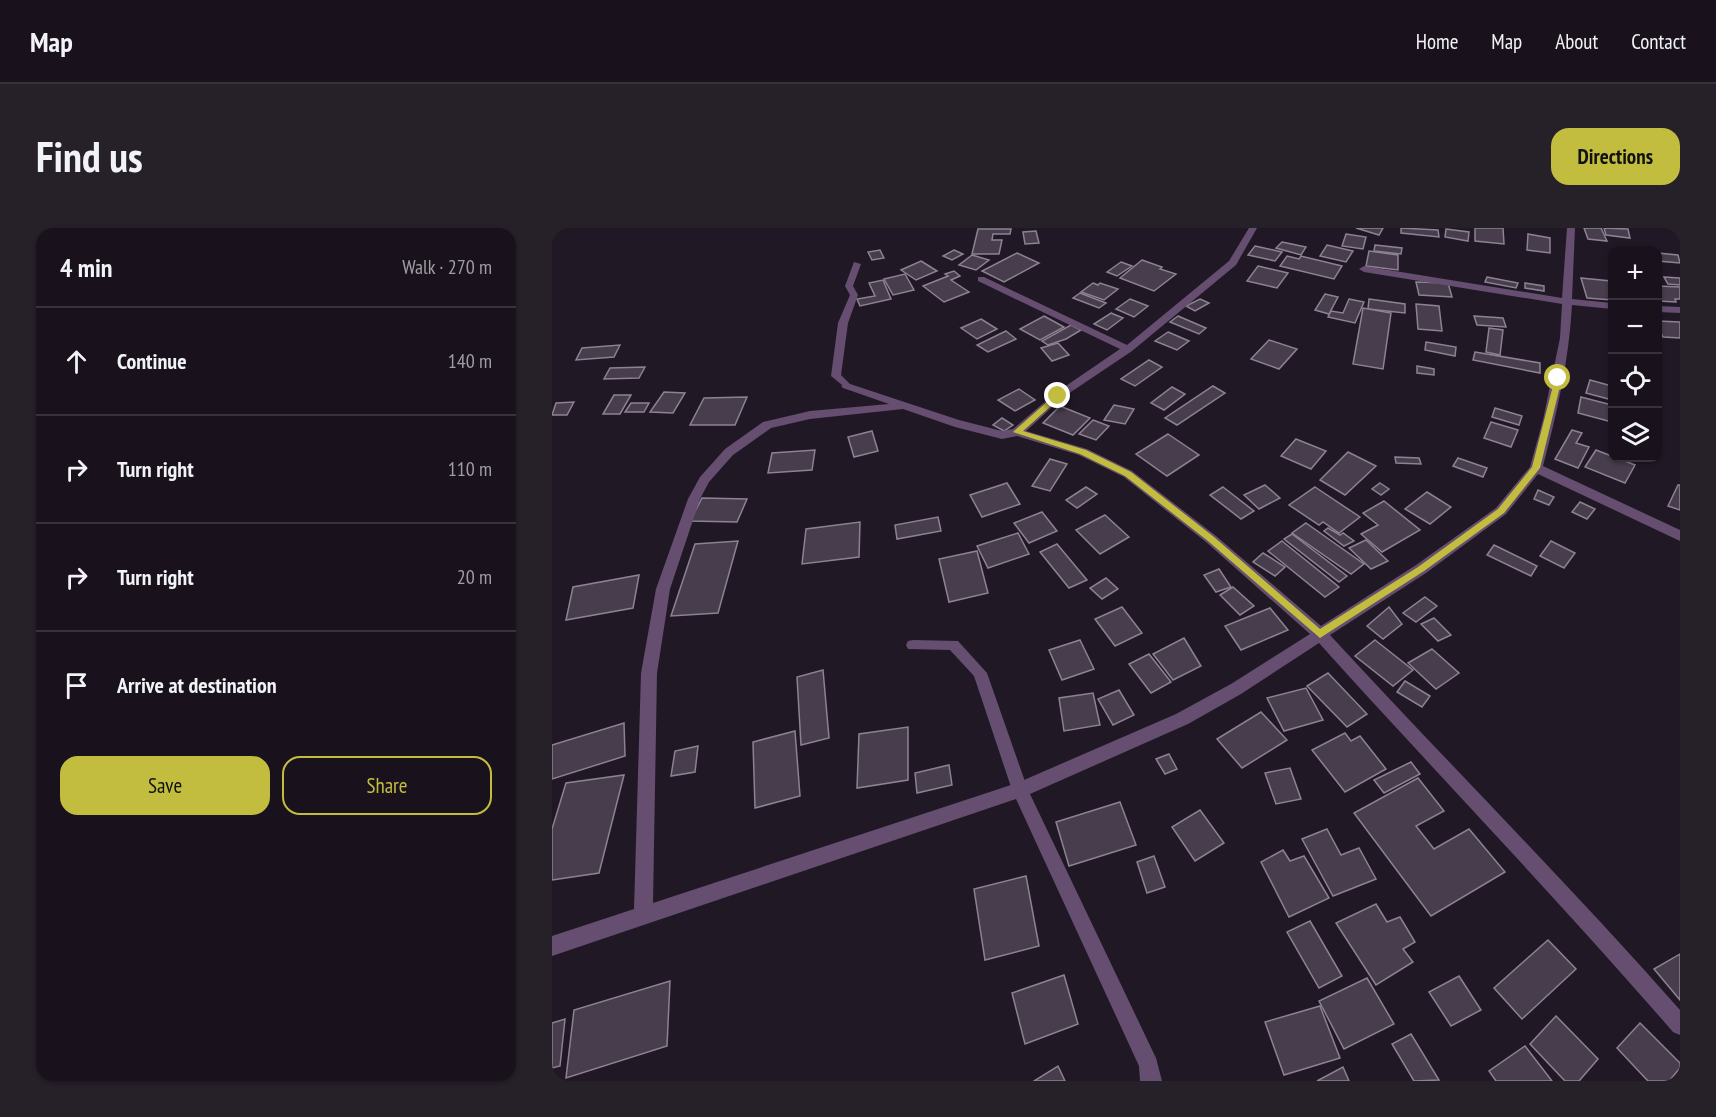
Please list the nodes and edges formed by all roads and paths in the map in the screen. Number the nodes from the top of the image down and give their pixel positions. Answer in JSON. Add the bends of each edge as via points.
{"nodes":[{"id":1,"x":1253,"y":228,"type":"edge"},
{"id":2,"x":1571,"y":228,"type":"edge"},
{"id":3,"x":856,"y":264,"type":"dead end"},
{"id":4,"x":1364,"y":269,"type":"dead end"},
{"id":5,"x":981,"y":279,"type":"dead end"},
{"id":6,"x":1566,"y":299,"type":"junction"},
{"id":7,"x":1608,"y":305,"type":"edge"},
{"id":8,"x":1662,"y":309,"type":"edge"},
{"id":9,"x":1680,"y":310,"type":"edge"},
{"id":10,"x":1128,"y":349,"type":"junction"},
{"id":11,"x":847,"y":386,"type":"joint"},
{"id":12,"x":906,"y":406,"type":"junction"},
{"id":13,"x":1017,"y":432,"type":"junction"},
{"id":14,"x":1536,"y":468,"type":"junction"},
{"id":15,"x":1680,"y":536,"type":"edge"},
{"id":16,"x":1320,"y":634,"type":"junction"},
{"id":17,"x":913,"y":645,"type":"dead end"},
{"id":18,"x":1020,"y":790,"type":"junction"},
{"id":19,"x":643,"y":916,"type":"junction"},
{"id":20,"x":552,"y":946,"type":"edge"},
{"id":21,"x":1680,"y":1025,"type":"edge"},
{"id":22,"x":1151,"y":1081,"type":"edge"}],
"edges":[{"from":1,"to":10,"type":"street","via":[[1233,263]]},
{"from":2,"to":6,"type":"street"},
{"from":3,"to":11,"type":"lane","via":[[849,286],[854,295],[843,323],[836,376]]},
{"from":4,"to":6,"type":"street"},
{"from":5,"to":10,"type":"street"},
{"from":6,"to":7,"type":"street"},
{"from":6,"to":14,"type":"street","via":[[1558,378]]},
{"from":8,"to":9,"type":"street"},
{"from":10,"to":13,"type":"street","via":[[1058,396]]},
{"from":11,"to":12,"type":"street"},
{"from":12,"to":13,"type":"street","via":[[1002,435]]},
{"from":12,"to":19,"type":"street","via":[[810,415],[767,425],[729,452],[704,480],[694,499],[663,589],[649,673]]},
{"from":13,"to":16,"type":"street","via":[[1083,452],[1128,474],[1211,539]]},
{"from":14,"to":15,"type":"street"},
{"from":14,"to":16,"type":"street","via":[[1501,511],[1421,569]]},
{"from":16,"to":18,"type":"street","via":[[1182,719]]},
{"from":16,"to":21,"type":"street","via":[[1604,938]]},
{"from":17,"to":18,"type":"lane","via":[[953,645],[980,673]]},
{"from":18,"to":19,"type":"street"},
{"from":18,"to":22,"type":"street","via":[[1149,1065]]},
{"from":19,"to":20,"type":"street"}]}
